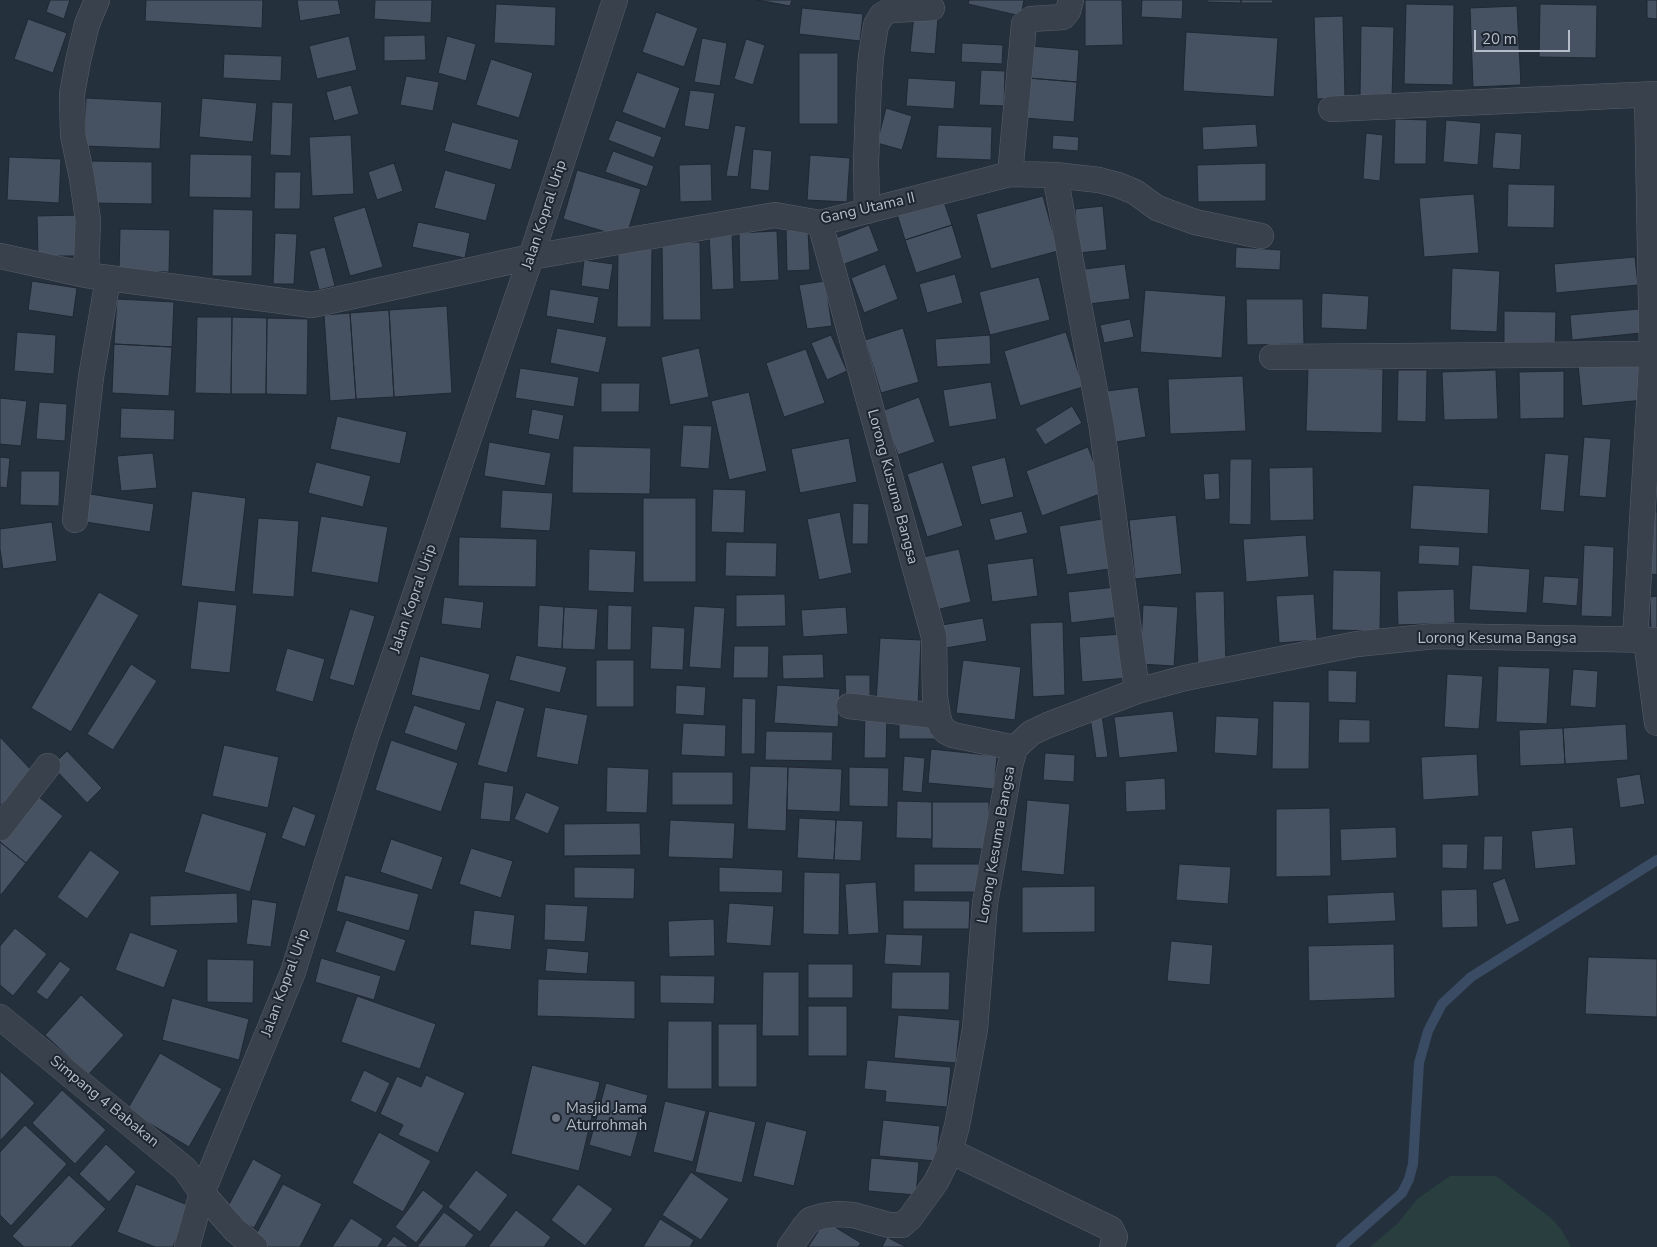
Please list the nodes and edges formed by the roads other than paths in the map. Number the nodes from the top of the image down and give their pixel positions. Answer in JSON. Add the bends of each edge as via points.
{"nodes":[{"id":1,"x":97,"y":0,"type":"edge"},
{"id":2,"x":615,"y":0,"type":"edge"},
{"id":3,"x":1071,"y":0,"type":"edge"},
{"id":4,"x":932,"y":8,"type":"dead end"},
{"id":5,"x":1652,"y":94,"type":"edge"},
{"id":6,"x":1331,"y":110,"type":"dead end"},
{"id":7,"x":1010,"y":174,"type":"junction"},
{"id":8,"x":1055,"y":175,"type":"junction"},
{"id":9,"x":867,"y":211,"type":"junction"},
{"id":10,"x":820,"y":223,"type":"junction"},
{"id":11,"x":1261,"y":236,"type":"dead end"},
{"id":12,"x":0,"y":256,"type":"edge"},
{"id":13,"x":531,"y":257,"type":"junction"},
{"id":14,"x":97,"y":277,"type":"junction"},
{"id":15,"x":1652,"y":354,"type":"junction"},
{"id":16,"x":1272,"y":357,"type":"dead end"},
{"id":17,"x":75,"y":520,"type":"dead end"},
{"id":18,"x":1646,"y":640,"type":"edge"},
{"id":19,"x":1137,"y":691,"type":"junction"},
{"id":20,"x":849,"y":706,"type":"dead end"},
{"id":21,"x":938,"y":716,"type":"junction"},
{"id":22,"x":1657,"y":724,"type":"edge"},
{"id":23,"x":1015,"y":748,"type":"junction"},
{"id":24,"x":48,"y":766,"type":"dead end"},
{"id":25,"x":0,"y":828,"type":"edge"},
{"id":26,"x":0,"y":1017,"type":"edge"},
{"id":27,"x":950,"y":1151,"type":"junction"},
{"id":28,"x":202,"y":1193,"type":"junction"},
{"id":29,"x":187,"y":1247,"type":"edge"},
{"id":30,"x":255,"y":1247,"type":"edge"},
{"id":31,"x":790,"y":1247,"type":"edge"},
{"id":32,"x":1112,"y":1247,"type":"edge"}],
"edges":[{"from":1,"to":14,"type":"street","via":[[87,24],[72,94],[73,135]]},
{"from":2,"to":13,"type":"street","name":"Jalan Kopral Urip"},
{"from":3,"to":7,"type":"street","via":[[1064,17],[1031,19],[1024,24]]},
{"from":4,"to":9,"type":"street","via":[[891,10],[882,15],[876,25],[869,83]]},
{"from":5,"to":6,"type":"street"},
{"from":5,"to":15,"type":"street"},
{"from":7,"to":8,"type":"street","name":"Gang Utama II"},
{"from":7,"to":9,"type":"street","name":"Gang Utama II"},
{"from":8,"to":11,"type":"street","name":"Gang Utama II","via":[[1118,185],[1135,192],[1157,208],[1195,222]]},
{"from":8,"to":19,"type":"street","via":[[1102,429]]},
{"from":9,"to":10,"type":"street","name":"Gang Utama II"},
{"from":10,"to":13,"type":"street","name":"Gang Utama II","via":[[775,214]]},
{"from":10,"to":21,"type":"street","name":"Lorong Kusuma Bangsa","via":[[934,637]]},
{"from":12,"to":14,"type":"street","name":"Gang Utama II"},
{"from":13,"to":14,"type":"street","name":"Gang Utama II","via":[[312,305]]},
{"from":13,"to":28,"type":"street","name":"Jalan Kopral Urip","via":[[367,735],[294,972]]},
{"from":14,"to":17,"type":"street","via":[[92,378]]},
{"from":15,"to":16,"type":"street"},
{"from":15,"to":18,"type":"street"},
{"from":18,"to":19,"type":"street","name":"Lorong Kesuma Bangsa","via":[[1435,636],[1357,644],[1185,678]]},
{"from":18,"to":22,"type":"street"},
{"from":19,"to":23,"type":"street","name":"Lorong Kesuma Bangsa","via":[[1048,725],[1031,733]]},
{"from":20,"to":21,"type":"street"},
{"from":21,"to":23,"type":"street","via":[[941,726],[953,735]]},
{"from":23,"to":27,"type":"street","name":"Lorong Kesuma Bangsa","via":[[984,903],[975,1029]]},
{"from":24,"to":25,"type":"street"},
{"from":26,"to":28,"type":"street","name":"Simpang 4 Babakan","via":[[186,1169]]},
{"from":27,"to":31,"type":"street","name":"Lorong Kesuma Bangsa","via":[[936,1182],[905,1223],[894,1226],[853,1215],[823,1216],[810,1220]]},
{"from":27,"to":32,"type":"street","via":[[1111,1229],[1115,1237]]},
{"from":28,"to":29,"type":"street","name":"Jalan Kopral Urip"},
{"from":28,"to":30,"type":"street"}]}
